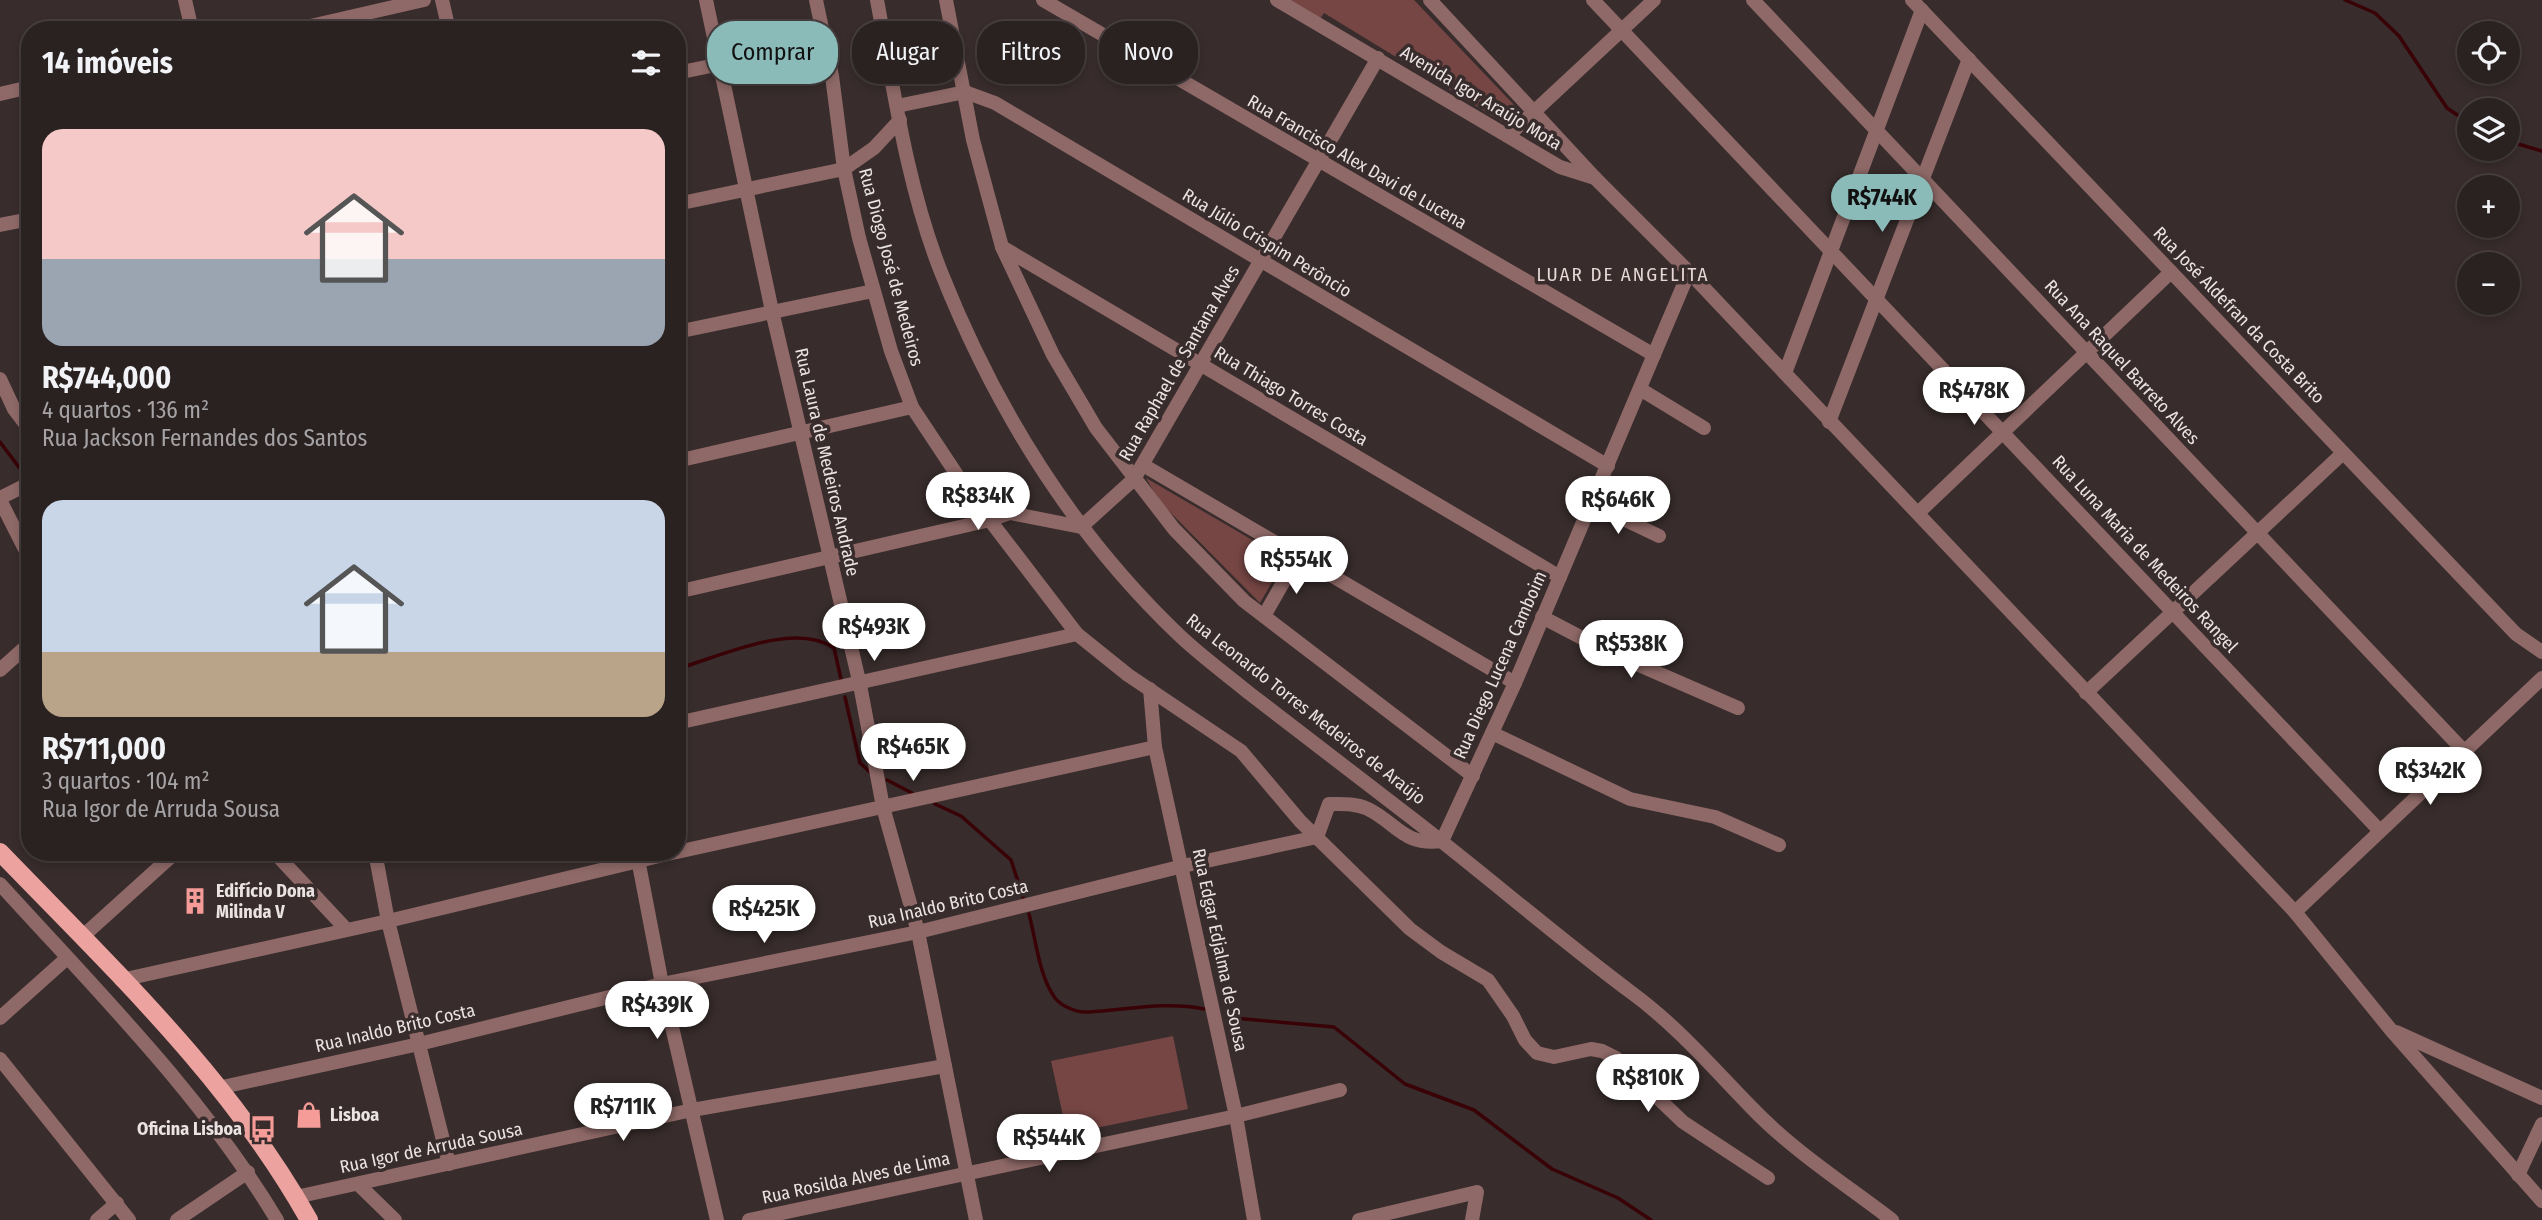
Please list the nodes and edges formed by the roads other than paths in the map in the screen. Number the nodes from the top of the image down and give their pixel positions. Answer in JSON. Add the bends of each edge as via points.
{"nodes":[{"id":1,"x":186,"y":0,"type":"edge"},
{"id":2,"x":424,"y":0,"type":"edge"},
{"id":3,"x":442,"y":0,"type":"edge"},
{"id":4,"x":706,"y":0,"type":"edge"},
{"id":5,"x":816,"y":0,"type":"edge"},
{"id":6,"x":877,"y":0,"type":"edge"},
{"id":7,"x":946,"y":0,"type":"edge"},
{"id":8,"x":1043,"y":0,"type":"edge"},
{"id":9,"x":1277,"y":0,"type":"edge"},
{"id":10,"x":1430,"y":0,"type":"edge"},
{"id":11,"x":1593,"y":0,"type":"edge"},
{"id":12,"x":1654,"y":0,"type":"edge"},
{"id":13,"x":1753,"y":0,"type":"edge"},
{"id":14,"x":1917,"y":5,"type":"edge"},
{"id":15,"x":190,"y":21,"type":"edge"},
{"id":16,"x":332,"y":21,"type":"edge"},
{"id":17,"x":447,"y":21,"type":"edge"},
{"id":18,"x":710,"y":21,"type":"edge"},
{"id":19,"x":820,"y":21,"type":"edge"},
{"id":20,"x":1622,"y":30,"type":"junction"},
{"id":21,"x":1378,"y":58,"type":"junction"},
{"id":22,"x":1969,"y":59,"type":"junction"},
{"id":23,"x":707,"y":66,"type":"edge"},
{"id":24,"x":686,"y":71,"type":"edge"},
{"id":25,"x":723,"y":84,"type":"edge"},
{"id":26,"x":831,"y":84,"type":"edge"},
{"id":27,"x":21,"y":90,"type":"edge"},
{"id":28,"x":965,"y":92,"type":"junction"},
{"id":29,"x":0,"y":94,"type":"edge"},
{"id":30,"x":1536,"y":111,"type":"junction"},
{"id":31,"x":899,"y":113,"type":"junction"},
{"id":32,"x":1877,"y":131,"type":"junction"},
{"id":33,"x":1508,"y":136,"type":"junction"},
{"id":34,"x":1318,"y":161,"type":"junction"},
{"id":35,"x":844,"y":169,"type":"junction"},
{"id":36,"x":1595,"y":178,"type":"junction"},
{"id":37,"x":1923,"y":179,"type":"junction"},
{"id":38,"x":746,"y":187,"type":"junction"},
{"id":39,"x":686,"y":202,"type":"edge"},
{"id":40,"x":21,"y":221,"type":"edge"},
{"id":41,"x":0,"y":225,"type":"edge"},
{"id":42,"x":1002,"y":247,"type":"junction"},
{"id":43,"x":1831,"y":250,"type":"junction"},
{"id":44,"x":1259,"y":261,"type":"junction"},
{"id":45,"x":1689,"y":271,"type":"junction"},
{"id":46,"x":2171,"y":272,"type":"junction"},
{"id":47,"x":873,"y":290,"type":"junction"},
{"id":48,"x":1874,"y":299,"type":"junction"},
{"id":49,"x":772,"y":311,"type":"junction"},
{"id":50,"x":686,"y":330,"type":"edge"},
{"id":51,"x":2085,"y":351,"type":"junction"},
{"id":52,"x":1654,"y":355,"type":"junction"},
{"id":53,"x":1199,"y":364,"type":"junction"},
{"id":54,"x":1785,"y":373,"type":"junction"},
{"id":55,"x":0,"y":379,"type":"edge"},
{"id":56,"x":1640,"y":389,"type":"junction"},
{"id":57,"x":912,"y":407,"type":"junction"},
{"id":58,"x":21,"y":418,"type":"edge"},
{"id":59,"x":1829,"y":422,"type":"junction"},
{"id":60,"x":1704,"y":428,"type":"dead end"},
{"id":61,"x":2002,"y":430,"type":"junction"},
{"id":62,"x":800,"y":432,"type":"junction"},
{"id":63,"x":2343,"y":453,"type":"junction"},
{"id":64,"x":686,"y":459,"type":"edge"},
{"id":65,"x":1143,"y":465,"type":"junction"},
{"id":66,"x":1608,"y":466,"type":"junction"},
{"id":67,"x":1135,"y":480,"type":"junction"},
{"id":68,"x":21,"y":488,"type":"edge"},
{"id":69,"x":0,"y":499,"type":"edge"},
{"id":70,"x":1592,"y":504,"type":"junction"},
{"id":71,"x":1918,"y":513,"type":"junction"},
{"id":72,"x":990,"y":520,"type":"junction"},
{"id":73,"x":1081,"y":527,"type":"junction"},
{"id":74,"x":2258,"y":533,"type":"junction"},
{"id":75,"x":1659,"y":536,"type":"dead end"},
{"id":76,"x":21,"y":541,"type":"edge"},
{"id":77,"x":830,"y":558,"type":"junction"},
{"id":78,"x":1297,"y":558,"type":"junction"},
{"id":79,"x":1560,"y":577,"type":"junction"},
{"id":80,"x":686,"y":590,"type":"edge"},
{"id":81,"x":2174,"y":612,"type":"junction"},
{"id":82,"x":1264,"y":616,"type":"junction"},
{"id":83,"x":1542,"y":617,"type":"junction"},
{"id":84,"x":1077,"y":634,"type":"junction"},
{"id":85,"x":21,"y":651,"type":"edge"},
{"id":86,"x":2542,"y":652,"type":"edge"},
{"id":87,"x":0,"y":670,"type":"edge"},
{"id":88,"x":2542,"y":678,"type":"edge"},
{"id":89,"x":1515,"y":682,"type":"junction"},
{"id":90,"x":860,"y":685,"type":"junction"},
{"id":91,"x":1150,"y":689,"type":"junction"},
{"id":92,"x":2086,"y":693,"type":"junction"},
{"id":93,"x":1738,"y":708,"type":"dead end"},
{"id":94,"x":686,"y":721,"type":"edge"},
{"id":95,"x":1492,"y":733,"type":"junction"},
{"id":96,"x":1155,"y":747,"type":"junction"},
{"id":97,"x":2463,"y":750,"type":"junction"},
{"id":98,"x":1473,"y":776,"type":"junction"},
{"id":99,"x":883,"y":807,"type":"junction"},
{"id":100,"x":2380,"y":831,"type":"junction"},
{"id":101,"x":1317,"y":837,"type":"junction"},
{"id":102,"x":1442,"y":841,"type":"junction"},
{"id":103,"x":1779,"y":845,"type":"dead end"},
{"id":104,"x":686,"y":850,"type":"edge"},
{"id":105,"x":0,"y":852,"type":"edge"},
{"id":106,"x":166,"y":861,"type":"edge"},
{"id":107,"x":282,"y":861,"type":"edge"},
{"id":108,"x":377,"y":861,"type":"edge"},
{"id":109,"x":619,"y":861,"type":"edge"},
{"id":110,"x":639,"y":861,"type":"edge"},
{"id":111,"x":1183,"y":866,"type":"junction"},
{"id":112,"x":0,"y":884,"type":"edge"},
{"id":113,"x":2295,"y":912,"type":"junction"},
{"id":114,"x":388,"y":921,"type":"junction"},
{"id":115,"x":345,"y":929,"type":"junction"},
{"id":116,"x":918,"y":932,"type":"junction"},
{"id":117,"x":82,"y":937,"type":"junction"},
{"id":118,"x":67,"y":958,"type":"junction"},
{"id":119,"x":121,"y":980,"type":"junction"},
{"id":120,"x":662,"y":984,"type":"junction"},
{"id":121,"x":0,"y":1018,"type":"edge"},
{"id":122,"x":2391,"y":1030,"type":"junction"},
{"id":123,"x":419,"y":1044,"type":"junction"},
{"id":124,"x":0,"y":1059,"type":"edge"},
{"id":125,"x":945,"y":1066,"type":"junction"},
{"id":126,"x":218,"y":1088,"type":"junction"},
{"id":127,"x":1340,"y":1090,"type":"dead end"},
{"id":128,"x":2542,"y":1098,"type":"edge"},
{"id":129,"x":692,"y":1110,"type":"junction"},
{"id":130,"x":1236,"y":1116,"type":"junction"},
{"id":131,"x":2542,"y":1124,"type":"edge"},
{"id":132,"x":449,"y":1164,"type":"junction"},
{"id":133,"x":248,"y":1172,"type":"junction"},
{"id":134,"x":967,"y":1174,"type":"junction"},
{"id":135,"x":2518,"y":1175,"type":"junction"},
{"id":136,"x":1768,"y":1178,"type":"dead end"},
{"id":137,"x":358,"y":1184,"type":"junction"},
{"id":138,"x":296,"y":1197,"type":"junction"},
{"id":139,"x":2542,"y":1201,"type":"edge"},
{"id":140,"x":117,"y":1203,"type":"junction"},
{"id":141,"x":97,"y":1220,"type":"edge"},
{"id":142,"x":129,"y":1220,"type":"edge"},
{"id":143,"x":177,"y":1220,"type":"edge"},
{"id":144,"x":277,"y":1220,"type":"edge"},
{"id":145,"x":309,"y":1220,"type":"edge"},
{"id":146,"x":395,"y":1220,"type":"edge"},
{"id":147,"x":717,"y":1220,"type":"edge"},
{"id":148,"x":749,"y":1220,"type":"edge"},
{"id":149,"x":976,"y":1220,"type":"edge"},
{"id":150,"x":1254,"y":1220,"type":"edge"},
{"id":151,"x":1359,"y":1220,"type":"edge"},
{"id":152,"x":1472,"y":1220,"type":"edge"},
{"id":153,"x":1892,"y":1220,"type":"edge"}],
"edges":[{"from":1,"to":15,"type":"street"},
{"from":2,"to":16,"type":"street"},
{"from":3,"to":17,"type":"street"},
{"from":4,"to":18,"type":"street","name":"Rua Laura de Medeiros Andrade"},
{"from":5,"to":19,"type":"street","name":"Rua Diogo José de Medeiros"},
{"from":6,"to":31,"type":"street","name":"Rua Leonardo Torres Medeiros de Araújo"},
{"from":7,"to":28,"type":"street"},
{"from":8,"to":34,"type":"street","name":"Rua Francisco Alex Davi de Lucena"},
{"from":9,"to":21,"type":"street","name":"Avenida Igor Araújo Mota"},
{"from":10,"to":30,"type":"street"},
{"from":11,"to":20,"type":"street","name":"Rua Luna Maria de Medeiros Rangel"},
{"from":12,"to":20,"type":"street"},
{"from":13,"to":32,"type":"street","name":"Rua Ana Raquel Barreto Alves"},
{"from":14,"to":22,"type":"street","name":"Rua José Aldefran da Costa Brito"},
{"from":14,"to":32,"type":"street"},
{"from":20,"to":30,"type":"street"},
{"from":20,"to":43,"type":"street","name":"Rua Luna Maria de Medeiros Rangel"},
{"from":21,"to":33,"type":"street","name":"Avenida Igor Araújo Mota"},
{"from":21,"to":34,"type":"street","name":"Rua Raphael de Santana Alves"},
{"from":22,"to":37,"type":"street"},
{"from":22,"to":46,"type":"street","name":"Rua José Aldefran da Costa Brito"},
{"from":23,"to":24,"type":"street"},
{"from":25,"to":38,"type":"street","name":"Rua Laura de Medeiros Andrade"},
{"from":26,"to":35,"type":"street","name":"Rua Diogo José de Medeiros"},
{"from":27,"to":29,"type":"street"},
{"from":28,"to":31,"type":"street"},
{"from":28,"to":42,"type":"street"},
{"from":28,"to":44,"type":"street","name":"Rua Júlio Crispim Perôncio","via":[[995,103]]},
{"from":30,"to":33,"type":"street"},
{"from":30,"to":36,"type":"street"},
{"from":31,"to":35,"type":"street","via":[[874,148]]},
{"from":31,"to":73,"type":"street","name":"Rua Leonardo Torres Medeiros de Araújo","via":[[919,206],[972,343],[1020,434]]},
{"from":32,"to":37,"type":"street","name":"Rua Ana Raquel Barreto Alves"},
{"from":32,"to":43,"type":"street"},
{"from":33,"to":36,"type":"street","name":"Avenida Igor Araújo Mota","via":[[1560,167]]},
{"from":34,"to":44,"type":"street","name":"Rua Raphael de Santana Alves"},
{"from":34,"to":52,"type":"street","name":"Rua Francisco Alex Davi de Lucena"},
{"from":35,"to":38,"type":"street"},
{"from":35,"to":47,"type":"street","name":"Rua Diogo José de Medeiros"},
{"from":36,"to":45,"type":"street"},
{"from":37,"to":48,"type":"street"},
{"from":37,"to":51,"type":"street","name":"Rua Ana Raquel Barreto Alves"},
{"from":38,"to":39,"type":"street"},
{"from":38,"to":49,"type":"street","name":"Rua Laura de Medeiros Andrade"},
{"from":40,"to":41,"type":"street"},
{"from":42,"to":53,"type":"street","name":"Rua Thiago Torres Costa"},
{"from":42,"to":67,"type":"street","via":[[1053,355],[1096,428]]},
{"from":43,"to":48,"type":"street","name":"Rua Luna Maria de Medeiros Rangel"},
{"from":43,"to":54,"type":"street"},
{"from":44,"to":53,"type":"street","name":"Rua Raphael de Santana Alves"},
{"from":44,"to":66,"type":"street","name":"Rua Júlio Crispim Perôncio"},
{"from":45,"to":52,"type":"street","name":"Rua Diego Lucena Camboim"},
{"from":45,"to":54,"type":"street"},
{"from":46,"to":51,"type":"street"},
{"from":46,"to":63,"type":"street","name":"Rua José Aldefran da Costa Brito"},
{"from":47,"to":49,"type":"street"},
{"from":47,"to":57,"type":"street","name":"Rua Diogo José de Medeiros"},
{"from":48,"to":59,"type":"street"},
{"from":48,"to":61,"type":"street","name":"Rua Luna Maria de Medeiros Rangel"},
{"from":49,"to":50,"type":"street"},
{"from":49,"to":62,"type":"street","name":"Rua Laura de Medeiros Andrade"},
{"from":51,"to":61,"type":"street"},
{"from":51,"to":74,"type":"street","name":"Rua Ana Raquel Barreto Alves"},
{"from":52,"to":56,"type":"street","name":"Rua Diego Lucena Camboim"},
{"from":53,"to":65,"type":"street","name":"Rua Raphael de Santana Alves"},
{"from":53,"to":79,"type":"street","name":"Rua Thiago Torres Costa"},
{"from":54,"to":59,"type":"street"},
{"from":55,"to":58,"type":"street"},
{"from":56,"to":60,"type":"street"},
{"from":56,"to":66,"type":"street","name":"Rua Diego Lucena Camboim"},
{"from":57,"to":62,"type":"street"},
{"from":57,"to":72,"type":"street","name":"Rua Diogo José de Medeiros"},
{"from":59,"to":71,"type":"street"},
{"from":61,"to":71,"type":"street"},
{"from":61,"to":81,"type":"street","name":"Rua Luna Maria de Medeiros Rangel"},
{"from":62,"to":64,"type":"street"},
{"from":62,"to":77,"type":"street","name":"Rua Laura de Medeiros Andrade"},
{"from":63,"to":74,"type":"street"},
{"from":63,"to":86,"type":"street","name":"Rua José Aldefran da Costa Brito","via":[[2516,634]]},
{"from":65,"to":67,"type":"street","name":"Rua Raphael de Santana Alves"},
{"from":65,"to":78,"type":"street"},
{"from":66,"to":70,"type":"street","name":"Rua Diego Lucena Camboim"},
{"from":67,"to":73,"type":"street","name":"Rua Raphael de Santana Alves"},
{"from":67,"to":82,"type":"street","via":[[1208,565]]},
{"from":68,"to":69,"type":"street"},
{"from":69,"to":76,"type":"street"},
{"from":70,"to":75,"type":"street"},
{"from":70,"to":79,"type":"street","name":"Rua Diego Lucena Camboim"},
{"from":71,"to":92,"type":"street"},
{"from":72,"to":73,"type":"street","via":[[1010,513]]},
{"from":72,"to":77,"type":"street"},
{"from":72,"to":84,"type":"street","name":"Rua Diogo José de Medeiros"},
{"from":73,"to":102,"type":"street","name":"Rua Leonardo Torres Medeiros de Araújo","via":[[1130,585],[1191,645]]},
{"from":74,"to":81,"type":"street"},
{"from":74,"to":97,"type":"street","name":"Rua Ana Raquel Barreto Alves"},
{"from":77,"to":80,"type":"street"},
{"from":77,"to":90,"type":"street","name":"Rua Laura de Medeiros Andrade"},
{"from":78,"to":82,"type":"street"},
{"from":78,"to":89,"type":"street"},
{"from":79,"to":83,"type":"street","name":"Rua Diego Lucena Camboim"},
{"from":81,"to":92,"type":"street"},
{"from":81,"to":100,"type":"street","name":"Rua Luna Maria de Medeiros Rangel"},
{"from":82,"to":98,"type":"street"},
{"from":83,"to":89,"type":"street","name":"Rua Diego Lucena Camboim"},
{"from":83,"to":93,"type":"street"},
{"from":84,"to":90,"type":"street"},
{"from":84,"to":91,"type":"street","name":"Rua Diogo José de Medeiros"},
{"from":85,"to":87,"type":"street"},
{"from":88,"to":97,"type":"street"},
{"from":89,"to":95,"type":"street","name":"Rua Diego Lucena Camboim"},
{"from":90,"to":94,"type":"street"},
{"from":90,"to":99,"type":"street","name":"Rua Laura de Medeiros Andrade"},
{"from":91,"to":96,"type":"street","name":"Rua Edgar Edjalma de Sousa"},
{"from":91,"to":101,"type":"street","name":"Rua Diogo José de Medeiros","via":[[1241,751]]},
{"from":92,"to":113,"type":"street"},
{"from":95,"to":98,"type":"street","name":"Rua Diego Lucena Camboim"},
{"from":95,"to":103,"type":"street","via":[[1630,799],[1715,817]]},
{"from":96,"to":99,"type":"street"},
{"from":96,"to":111,"type":"street","name":"Rua Edgar Edjalma de Sousa"},
{"from":97,"to":100,"type":"street"},
{"from":98,"to":102,"type":"street","name":"Rua Diego Lucena Camboim"},
{"from":99,"to":104,"type":"street"},
{"from":99,"to":116,"type":"street","name":"Rua Laura de Medeiros Andrade"},
{"from":100,"to":113,"type":"street"},
{"from":101,"to":102,"type":"street","via":[[1329,804],[1357,805],[1411,839]]},
{"from":101,"to":111,"type":"street","name":"Rua Inaldo Brito Costa"},
{"from":101,"to":136,"type":"street","name":"Rua Diogo José de Medeiros","via":[[1424,941],[1488,980],[1538,1053],[1554,1057],[1591,1049],[1609,1055],[1683,1122]]},
{"from":102,"to":153,"type":"street","name":"Rua Leonardo Torres Medeiros de Araújo","via":[[1675,1028],[1779,1133]]},
{"from":105,"to":117,"type":"main road"},
{"from":106,"to":117,"type":"street"},
{"from":107,"to":115,"type":"street"},
{"from":108,"to":114,"type":"street"},
{"from":109,"to":114,"type":"street"},
{"from":110,"to":120,"type":"street"},
{"from":111,"to":116,"type":"street","name":"Rua Inaldo Brito Costa"},
{"from":111,"to":130,"type":"street","name":"Rua Edgar Edjalma de Sousa"},
{"from":112,"to":118,"type":"street"},
{"from":113,"to":122,"type":"street"},
{"from":114,"to":115,"type":"street"},
{"from":114,"to":123,"type":"street"},
{"from":115,"to":119,"type":"street"},
{"from":116,"to":120,"type":"street","name":"Rua Inaldo Brito Costa"},
{"from":116,"to":125,"type":"street","name":"Rua Laura de Medeiros Andrade"},
{"from":117,"to":119,"type":"main road"},
{"from":118,"to":121,"type":"street"},
{"from":118,"to":133,"type":"street","via":[[188,1093]]},
{"from":119,"to":126,"type":"main road"},
{"from":120,"to":123,"type":"street","name":"Rua Inaldo Brito Costa"},
{"from":120,"to":129,"type":"street"},
{"from":122,"to":128,"type":"street"},
{"from":122,"to":135,"type":"street"},
{"from":123,"to":126,"type":"street","name":"Rua Inaldo Brito Costa"},
{"from":123,"to":132,"type":"street"},
{"from":124,"to":140,"type":"street"},
{"from":125,"to":129,"type":"street","name":"Rua Igor de Arruda Sousa"},
{"from":125,"to":134,"type":"street","name":"Rua Laura de Medeiros Andrade"},
{"from":126,"to":138,"type":"main road"},
{"from":127,"to":130,"type":"street","name":"Rua Rosilda Alves de Lima"},
{"from":129,"to":132,"type":"street","name":"Rua Igor de Arruda Sousa"},
{"from":129,"to":147,"type":"street"},
{"from":130,"to":134,"type":"street","name":"Rua Rosilda Alves de Lima"},
{"from":130,"to":150,"type":"street","name":"Rua Edgar Edjalma de Sousa"},
{"from":131,"to":135,"type":"street"},
{"from":132,"to":137,"type":"street","name":"Rua Igor de Arruda Sousa"},
{"from":133,"to":143,"type":"street"},
{"from":133,"to":144,"type":"street"},
{"from":134,"to":148,"type":"street","name":"Rua Rosilda Alves de Lima"},
{"from":134,"to":149,"type":"street","name":"Rua Laura de Medeiros Andrade"},
{"from":135,"to":139,"type":"street"},
{"from":137,"to":138,"type":"street","name":"Rua Igor de Arruda Sousa"},
{"from":137,"to":146,"type":"street"},
{"from":138,"to":145,"type":"main road"},
{"from":140,"to":141,"type":"street"},
{"from":140,"to":142,"type":"street"},
{"from":151,"to":152,"type":"street","via":[[1477,1192]]}]}
